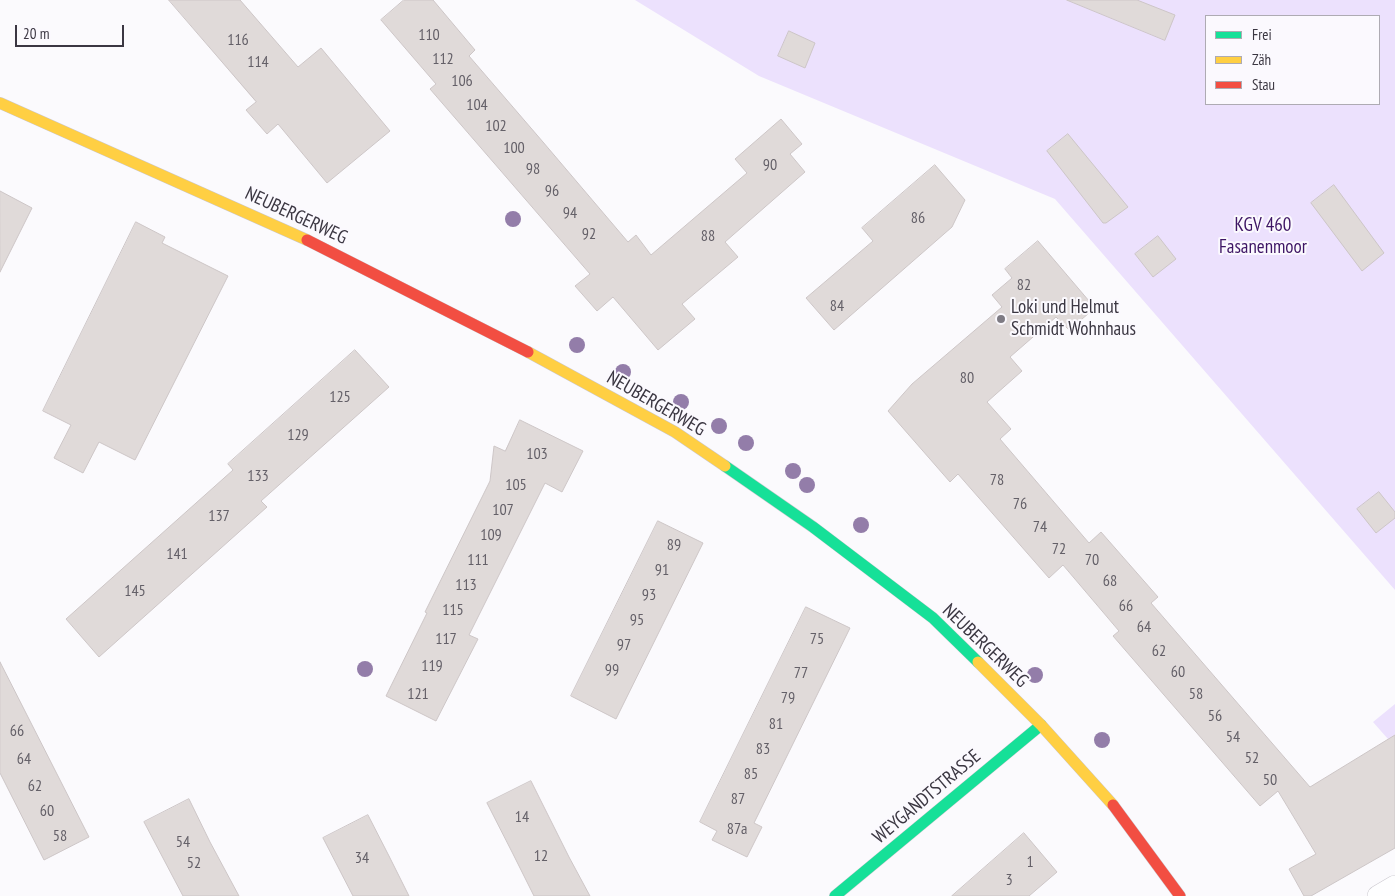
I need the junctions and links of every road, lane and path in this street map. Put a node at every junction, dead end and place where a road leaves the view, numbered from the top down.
1 (0, 103) edge
2 (1041, 724) junction
3 (1395, 886) edge
4 (835, 896) edge
5 (1180, 896) edge
6 (1378, 896) edge

1 - 2 street, NEUBERGERWEG
2 - 4 street, WEYGANDTSTRASSE
2 - 5 street, NEUBERGERWEG
3 - 6 lane

